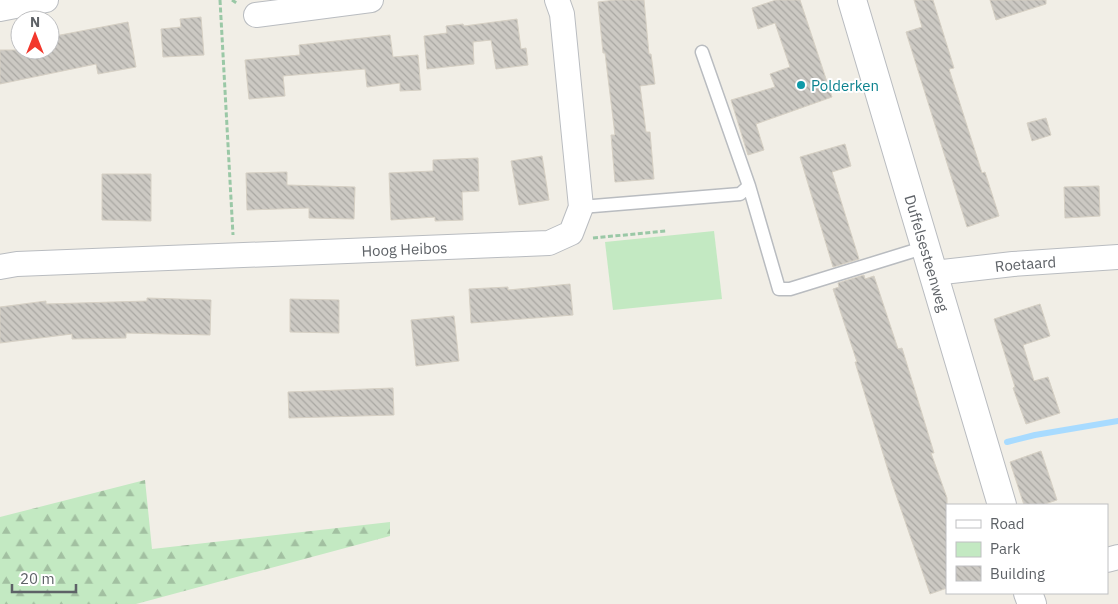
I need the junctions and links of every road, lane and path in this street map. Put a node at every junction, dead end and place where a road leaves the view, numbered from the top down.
1 (46, 0) edge
2 (220, 0) edge
3 (371, 0) edge
4 (557, 0) edge
5 (852, 0) edge
6 (0, 10) edge
7 (256, 15) dead end
8 (702, 52) dead end
9 (749, 186) junction
10 (580, 207) junction
11 (666, 231) dead end
12 (571, 233) junction
13 (926, 247) junction
14 (234, 255) junction
15 (1118, 257) edge
16 (0, 267) edge
17 (934, 273) junction
18 (1002, 504) edge

1 - 6 street
2 - 14 path
3 - 7 street
4 - 10 street
5 - 13 street, Duffelsesteenweg
8 - 9 lane
9 - 10 lane
9 - 13 lane
10 - 12 street
11 - 12 path
12 - 14 street, Hoog Heibos
13 - 17 street, Duffelsesteenweg
14 - 16 street, Hoog Heibos
15 - 17 street, Roetaard
17 - 18 street, Duffelsesteenweg

